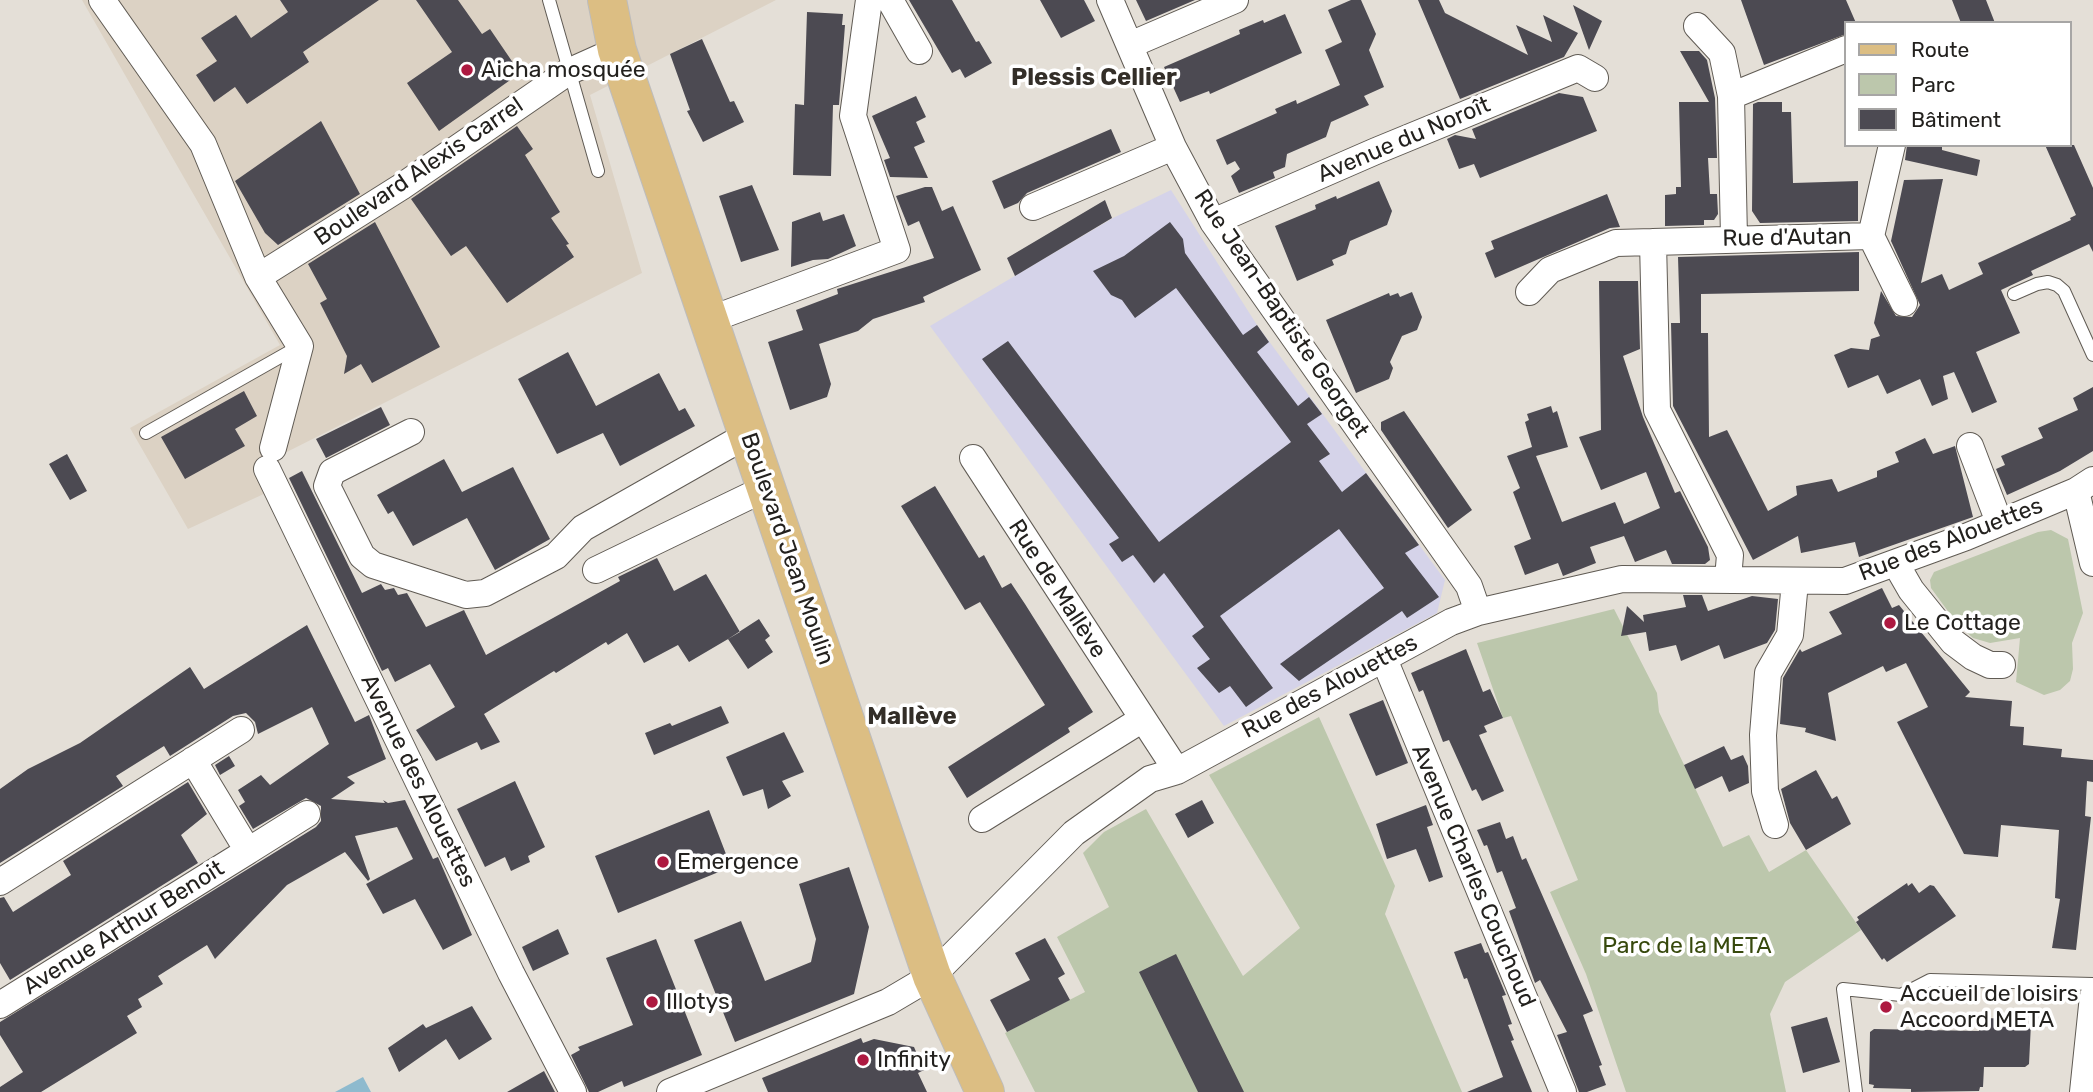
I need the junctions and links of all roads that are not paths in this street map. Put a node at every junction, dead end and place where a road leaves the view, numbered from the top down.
1 (103, 0) edge
2 (549, 0) edge
3 (607, 0) edge
4 (869, 0) edge
5 (890, 0) edge
6 (1110, 0) edge
7 (1235, 0) edge
8 (1697, 26) dead end
9 (1130, 45) junction
10 (618, 50) junction
11 (1844, 50) edge
12 (919, 51) dead end
13 (568, 72) junction
14 (1595, 78) dead end
15 (1731, 96) junction
16 (1173, 146) junction
17 (1892, 147) edge
18 (598, 172) dead end
19 (1032, 207) dead end
20 (1213, 222) junction
21 (1871, 236) junction
22 (1734, 238) junction
23 (1653, 242) junction
24 (258, 277) junction
25 (1529, 292) dead end
26 (2014, 294) dead end
27 (1905, 303) dead end
28 (709, 320) junction
29 (300, 346) junction
30 (2093, 355) edge
31 (411, 432) dead end
32 (146, 433) dead end
33 (747, 435) junction
34 (1970, 446) dead end
35 (973, 458) dead end
36 (2084, 485) edge
37 (766, 488) junction
38 (1998, 522) junction
39 (1896, 564) junction
40 (2093, 564) edge
41 (596, 570) dead end
42 (1728, 579) junction
43 (1795, 582) junction
44 (1478, 612) junction
45 (1384, 659) junction
46 (2002, 666) dead end
47 (1141, 720) junction
48 (241, 730) dead end
49 (193, 760) junction
50 (1177, 771) junction
51 (307, 814) dead end
52 (982, 819) dead end
53 (1774, 825) dead end
54 (248, 851) junction
55 (0, 882) edge
56 (932, 976) junction
57 (2093, 984) edge
58 (2093, 996) edge
59 (0, 1005) edge
60 (573, 1092) edge
61 (670, 1092) edge
62 (985, 1092) edge
63 (1563, 1092) edge
64 (1856, 1092) edge
65 (2083, 1092) edge

1 - 24 street
2 - 13 lane
3 - 10 main road, Boulevard Jean Moulin
4 - 28 street
5 - 12 street
6 - 9 street, Rue Jean-Baptiste Georget
7 - 9 street
8 - 15 street
9 - 16 street, Rue Jean-Baptiste Georget
10 - 13 street, Boulevard Alexis Carrel
10 - 28 main road, Boulevard Jean Moulin
11 - 15 street
13 - 18 lane
13 - 24 street, Boulevard Alexis Carrel
14 - 20 street, Avenue du Noroît
15 - 22 street
16 - 19 street
16 - 20 street, Rue Jean-Baptiste Georget
17 - 21 street, Rue d'Autan
20 - 44 street, Rue Jean-Baptiste Georget
21 - 22 street, Rue d'Autan
21 - 27 street
22 - 23 street, Rue d'Autan
23 - 25 street, Rue d'Autan
23 - 42 street
24 - 29 street
26 - 30 lane
28 - 33 main road, Boulevard Jean Moulin
29 - 32 lane
29 - 60 street, Avenue des Alouettes
31 - 33 street
33 - 37 main road, Boulevard Jean Moulin
34 - 38 street
35 - 47 street, Rue de Mallève
36 - 38 street, Rue des Alouettes
36 - 40 street
37 - 41 street
37 - 56 main road, Boulevard Jean Moulin
38 - 39 street, Rue des Alouettes
39 - 43 street, Rue des Alouettes
39 - 46 street
42 - 43 street, Rue des Alouettes
42 - 44 street, Rue des Alouettes
43 - 53 street
44 - 45 street, Rue des Alouettes
45 - 50 street, Rue des Alouettes
45 - 63 street, Avenue Charles Couchoud
47 - 50 street, Rue de Mallève
47 - 52 street
48 - 49 street
49 - 54 street, Avenue Arthur Benoit
49 - 55 street
50 - 56 street, Rue des Alouettes
51 - 54 street, Avenue Arthur Benoit
54 - 59 street, Avenue Arthur Benoit
56 - 61 street, Rue des Alouettes
56 - 62 main road, Boulevard Jean Moulin
57 - 64 lane
58 - 65 street

